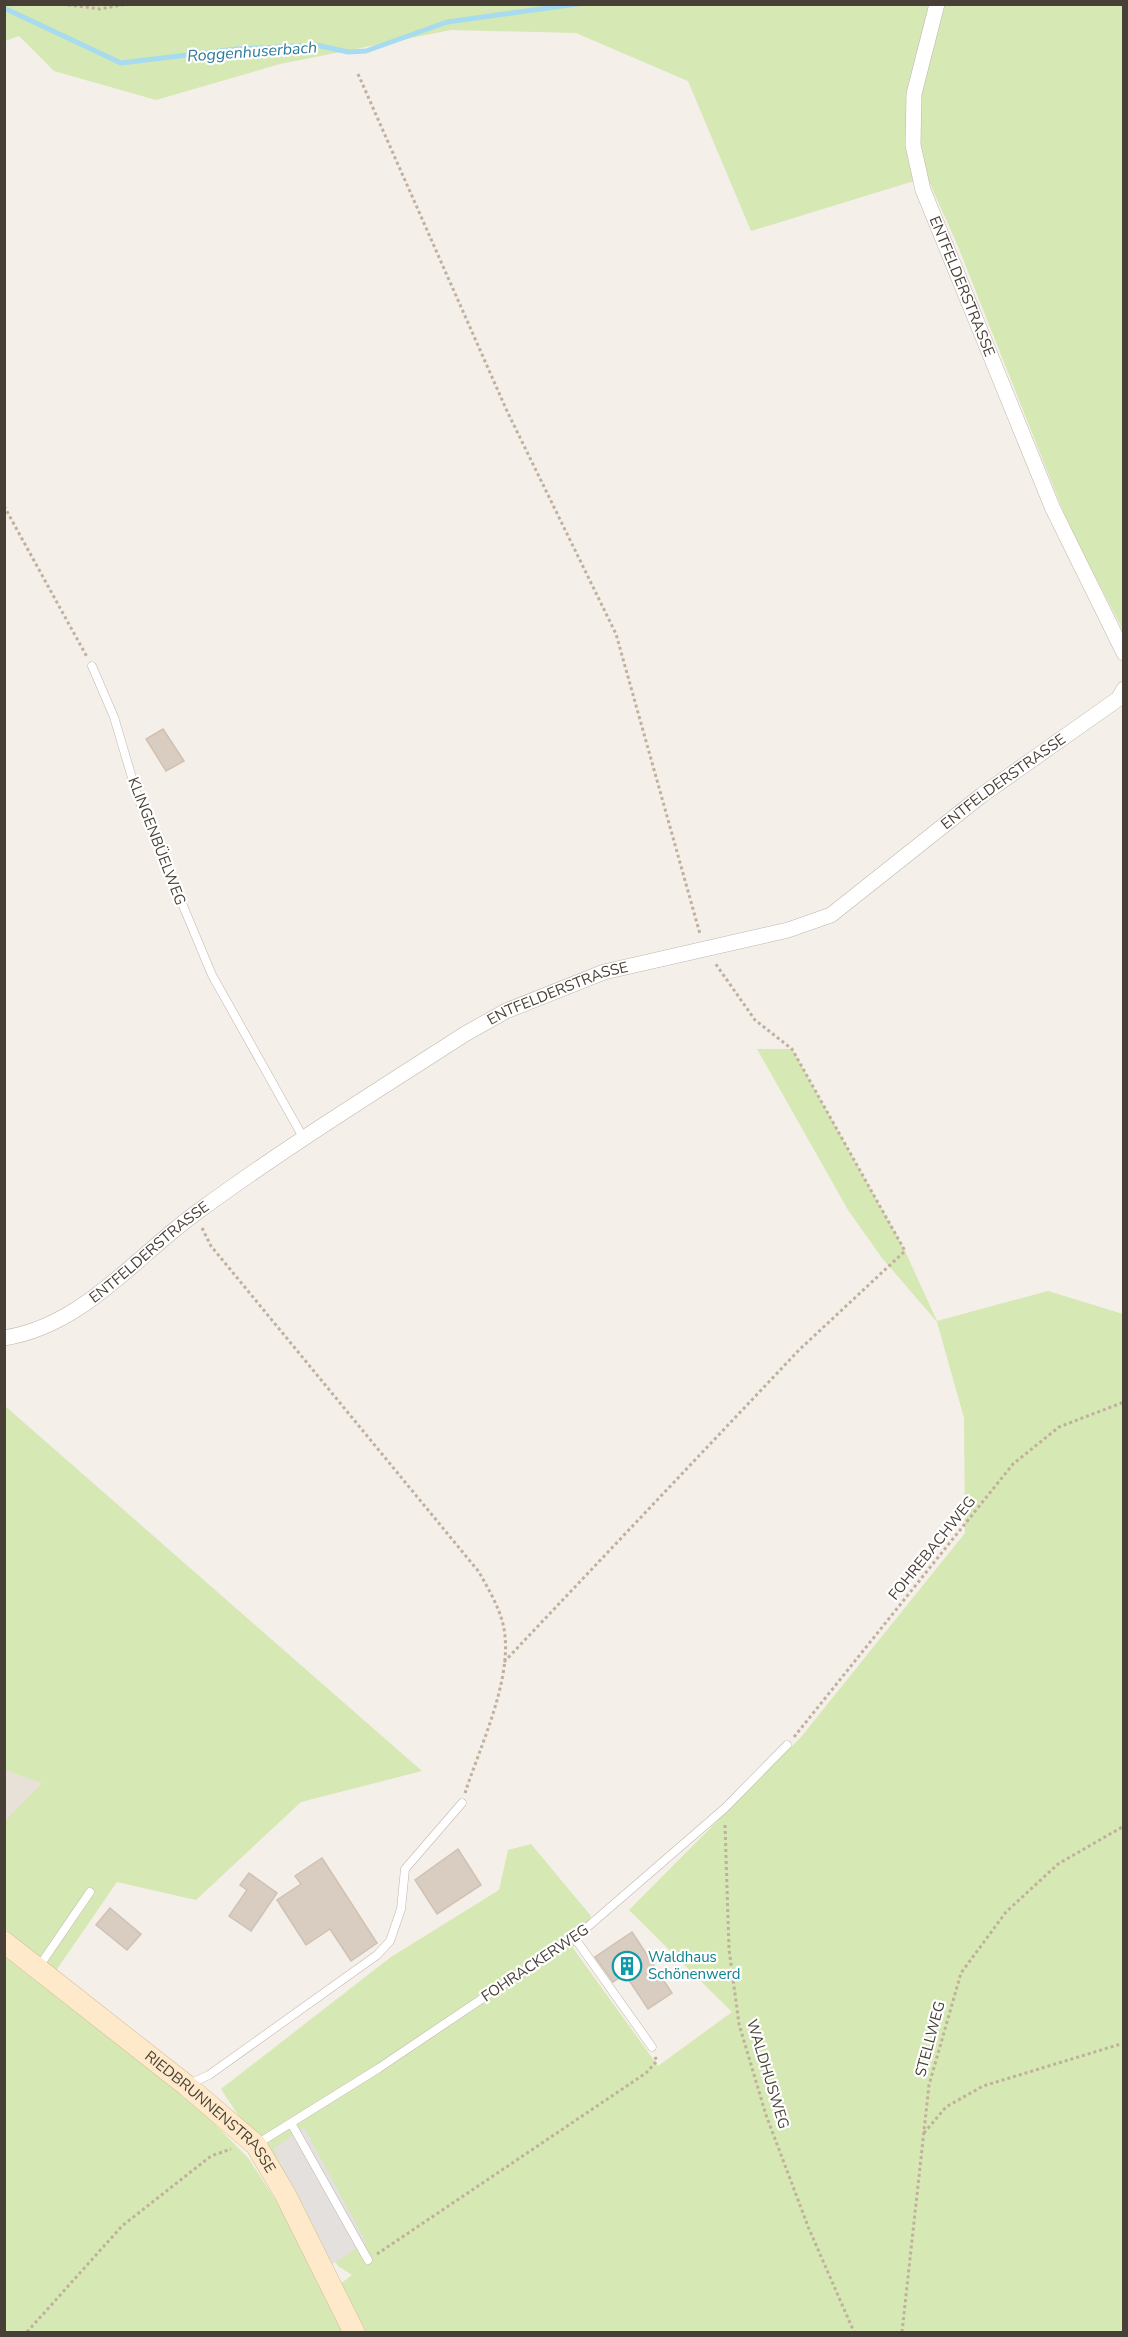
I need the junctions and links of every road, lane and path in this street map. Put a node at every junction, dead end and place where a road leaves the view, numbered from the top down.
1 (62, 4) edge
2 (127, 4) edge
3 (937, 4) edge
4 (358, 74) dead end
5 (4, 506) edge
6 (1124, 653) edge
7 (92, 666) joint
8 (1124, 689) edge
9 (704, 948) junction
10 (728, 980) dead end
11 (304, 1139) junction
12 (211, 1246) dead end
13 (4, 1338) edge
14 (1124, 1402) edge
15 (504, 1662) junction
16 (787, 1745) joint
17 (462, 1803) joint
18 (725, 1808) junction
19 (1124, 1826) edge
20 (90, 1892) dead end
21 (574, 1937) junction
22 (4, 1942) edge
23 (37, 1970) junction
24 (1124, 2043) edge
25 (652, 2047) joint
26 (186, 2085) junction
27 (291, 2123) junction
28 (923, 2134) junction
29 (254, 2143) junction
30 (368, 2260) joint
31 (27, 2332) edge
32 (354, 2332) edge
33 (854, 2332) edge
34 (902, 2332) edge

1 - 2 path
3 - 6 street, ENTFELDERSTRASSE
4 - 9 path
5 - 7 path
7 - 11 lane, KLINGENBÜELWEG
8 - 9 street, ENTFELDERSTRASSE
9 - 11 street, ENTFELDERSTRASSE
10 - 15 path
11 - 13 street, ENTFELDERSTRASSE
12 - 15 path
14 - 16 path, FOHREBACHWEG
15 - 17 path
16 - 18 lane, FOHRACKERWEG
17 - 26 lane
18 - 21 lane, FOHRACKERWEG
18 - 33 path, WALDHUSWEG
19 - 28 path, STELLWEG
20 - 23 lane
21 - 25 lane
21 - 27 lane, FOHRACKERWEG
22 - 23 street, RIEDBRUNNENSTRASSE
23 - 26 street, RIEDBRUNNENSTRASSE
24 - 28 path
25 - 30 path
26 - 29 street, RIEDBRUNNENSTRASSE
27 - 29 lane, FOHRACKERWEG
27 - 30 lane
28 - 34 path, STELLWEG
29 - 31 path
29 - 32 street, RIEDBRUNNENSTRASSE

